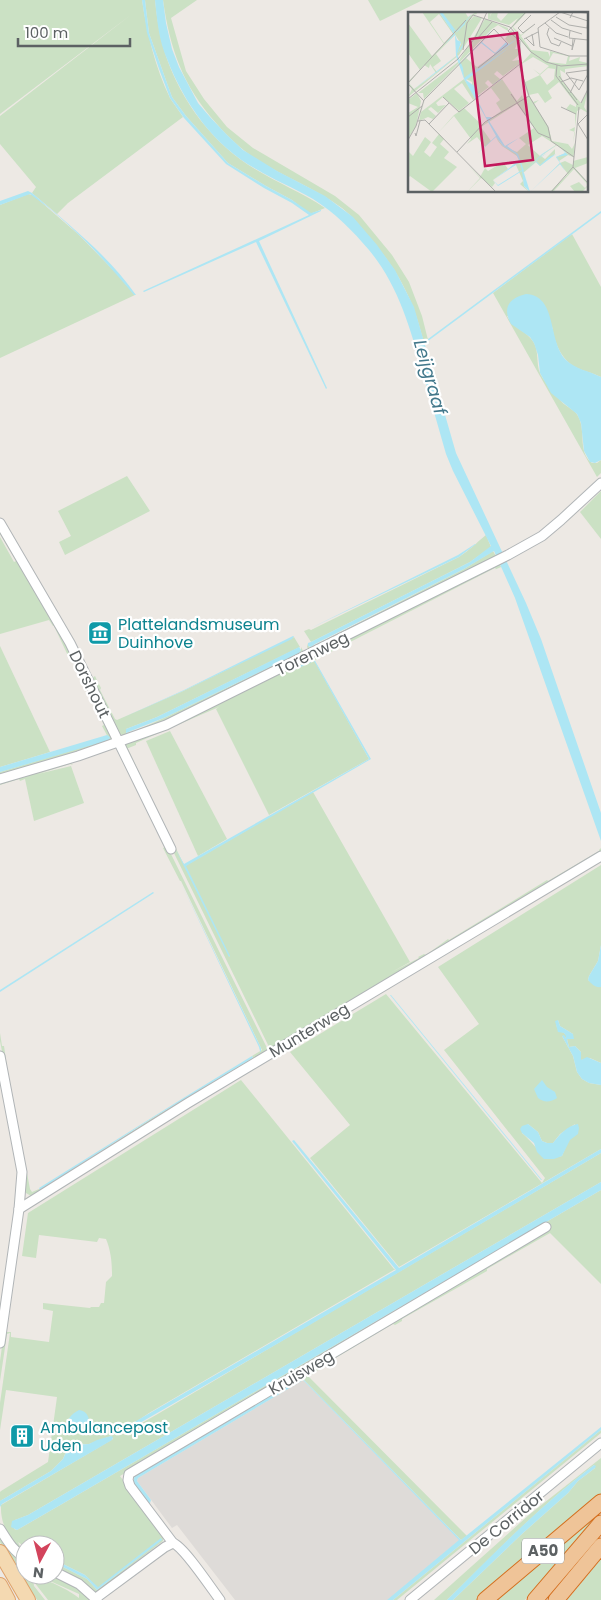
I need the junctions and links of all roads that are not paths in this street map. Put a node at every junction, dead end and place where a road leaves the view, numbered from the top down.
1 (601, 483) edge
2 (0, 524) edge
3 (119, 743) junction
4 (0, 779) edge
5 (171, 850) dead end
6 (601, 856) edge
7 (0, 1056) edge
8 (19, 1209) junction
9 (546, 1227) dead end
10 (0, 1343) edge
11 (601, 1443) edge
12 (601, 1502) edge
13 (601, 1523) edge
14 (0, 1529) edge
15 (173, 1543) junction
16 (601, 1546) edge
17 (15, 1550) edge
18 (0, 1552) edge
19 (65, 1577) edge
20 (0, 1585) edge
21 (96, 1599) edge
22 (8, 1600) edge
23 (28, 1600) edge
24 (220, 1600) edge
25 (410, 1600) edge
26 (485, 1600) edge
27 (535, 1600) edge
28 (556, 1600) edge

1 - 3 street, Torenweg
2 - 3 street, Dorshout
3 - 4 street, Torenweg
3 - 5 street, Dorshout
6 - 8 street, Munterweg
7 - 8 street
8 - 10 street
9 - 15 street, Kruisweg
11 - 25 street, De Corridor
12 - 26 highway, A50
13 - 27 highway, A50
14 - 17 street
15 - 21 street
15 - 24 street, Kruisweg
16 - 28 highway, A50
18 - 23 main road
19 - 21 street
20 - 22 main road

